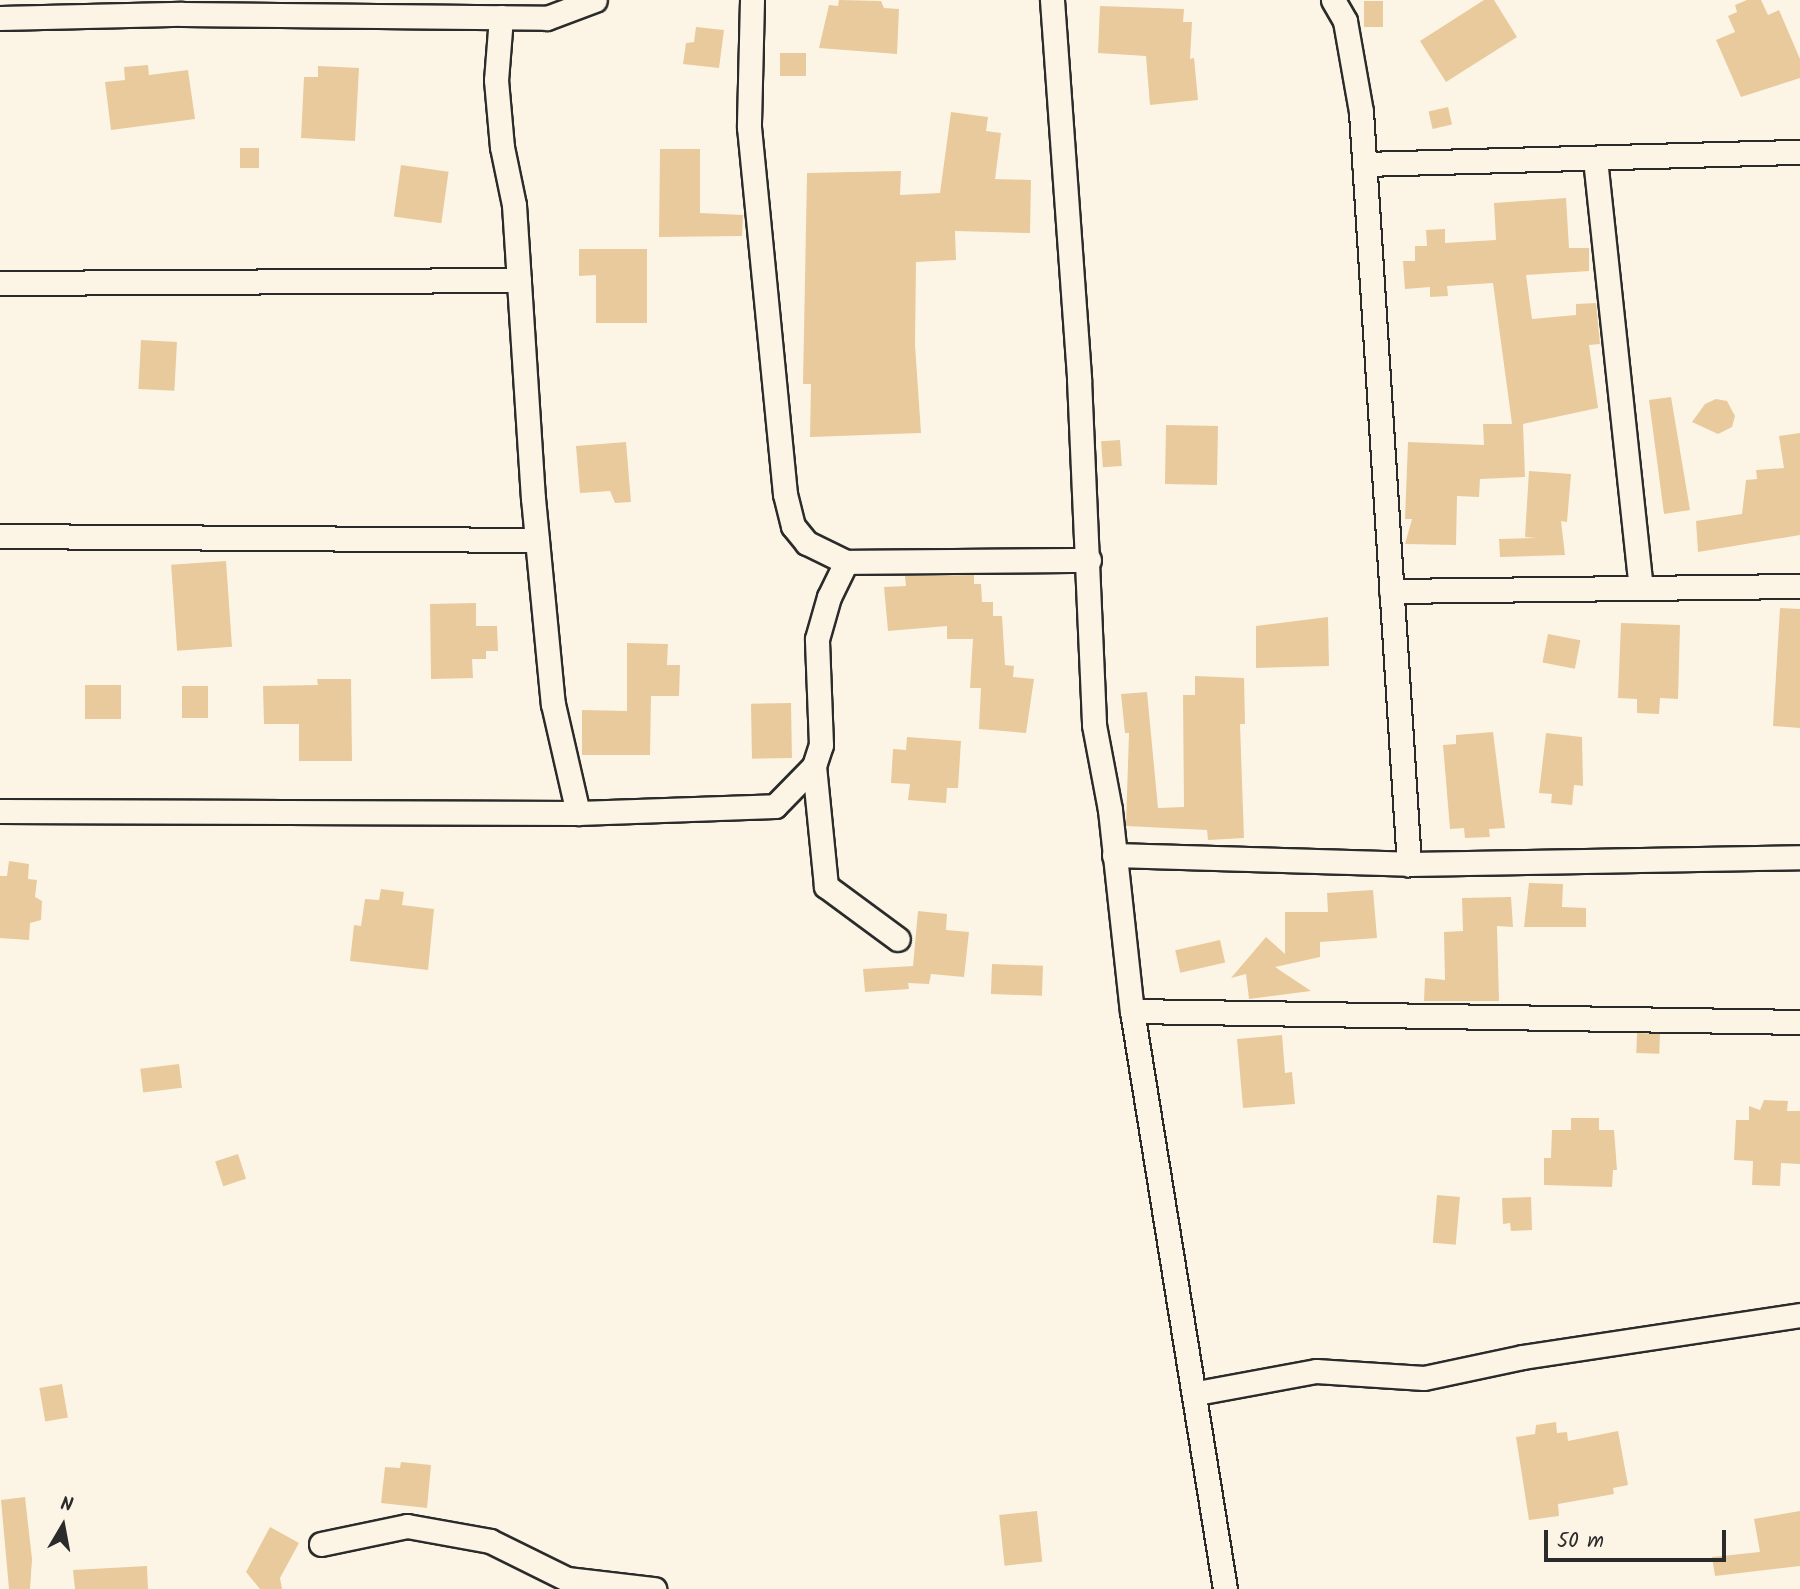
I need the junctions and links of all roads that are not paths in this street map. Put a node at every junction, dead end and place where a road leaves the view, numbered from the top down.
1 (595, 0) edge
2 (752, 0) edge
3 (1052, 0) edge
4 (1333, 0) edge
5 (501, 17) junction
6 (0, 18) edge
7 (1800, 152) edge
8 (1595, 159) junction
9 (1364, 164) junction
10 (519, 280) junction
11 (0, 283) edge
12 (0, 536) edge
13 (537, 540) junction
14 (1089, 560) junction
15 (846, 562) junction
16 (1800, 586) edge
17 (1641, 588) junction
18 (1391, 591) junction
19 (814, 766) junction
20 (0, 811) edge
21 (578, 813) junction
22 (1114, 855) junction
23 (1800, 857) edge
24 (1409, 864) junction
25 (898, 939) dead end
26 (1132, 1011) junction
27 (1800, 1022) edge
28 (1800, 1315) edge
29 (1197, 1394) junction
30 (321, 1544) dead end
31 (654, 1589) edge
32 (1225, 1589) edge

1 - 5 street
2 - 15 street
3 - 14 street
4 - 9 street
5 - 6 street
5 - 10 street
7 - 8 street
8 - 9 street
8 - 17 street
9 - 18 street
10 - 11 street
10 - 13 street
12 - 13 street
13 - 21 street
14 - 15 street
14 - 22 street
15 - 19 street
16 - 17 street
17 - 18 street
18 - 24 street
19 - 21 street
19 - 25 street
20 - 21 street
22 - 24 street
22 - 26 street
23 - 24 street
26 - 27 street
26 - 29 street
28 - 29 street
29 - 32 street
30 - 31 street

